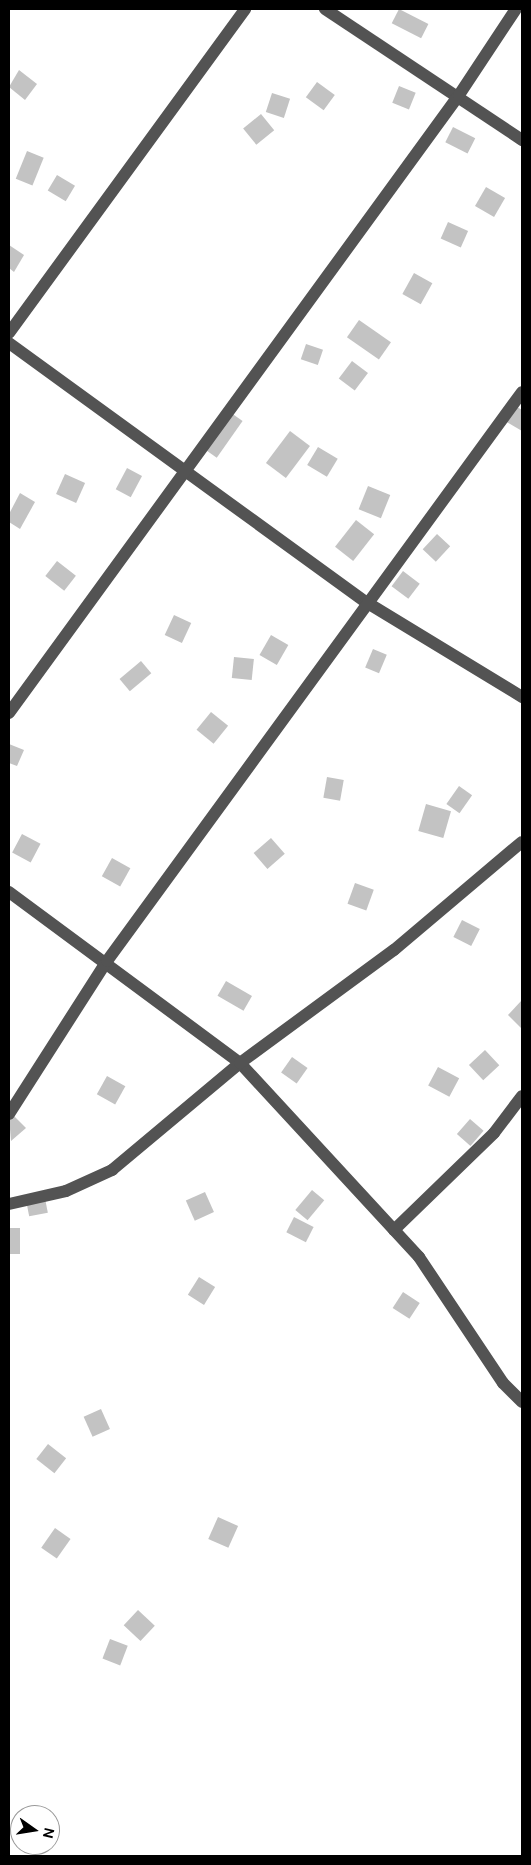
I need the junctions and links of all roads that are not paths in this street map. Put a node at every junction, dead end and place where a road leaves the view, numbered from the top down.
1 (245, 9) edge
2 (325, 9) edge
3 (516, 9) edge
4 (459, 94) junction
5 (522, 140) edge
6 (9, 333) edge
7 (9, 342) edge
8 (522, 392) edge
9 (185, 466) junction
10 (366, 602) junction
11 (522, 697) edge
12 (9, 713) edge
13 (522, 842) edge
14 (9, 892) edge
15 (107, 961) junction
16 (240, 1063) junction
17 (522, 1096) edge
18 (9, 1114) edge
19 (9, 1204) edge
20 (394, 1230) junction
21 (522, 1402) edge

1 - 6 street
2 - 4 street
3 - 4 street
4 - 5 street
4 - 9 street
7 - 9 street
8 - 10 street
9 - 10 street
9 - 12 street
10 - 11 street
10 - 15 street
13 - 16 street
14 - 15 street
15 - 16 street
15 - 18 street
16 - 19 street
16 - 20 street
17 - 20 street
20 - 21 street

